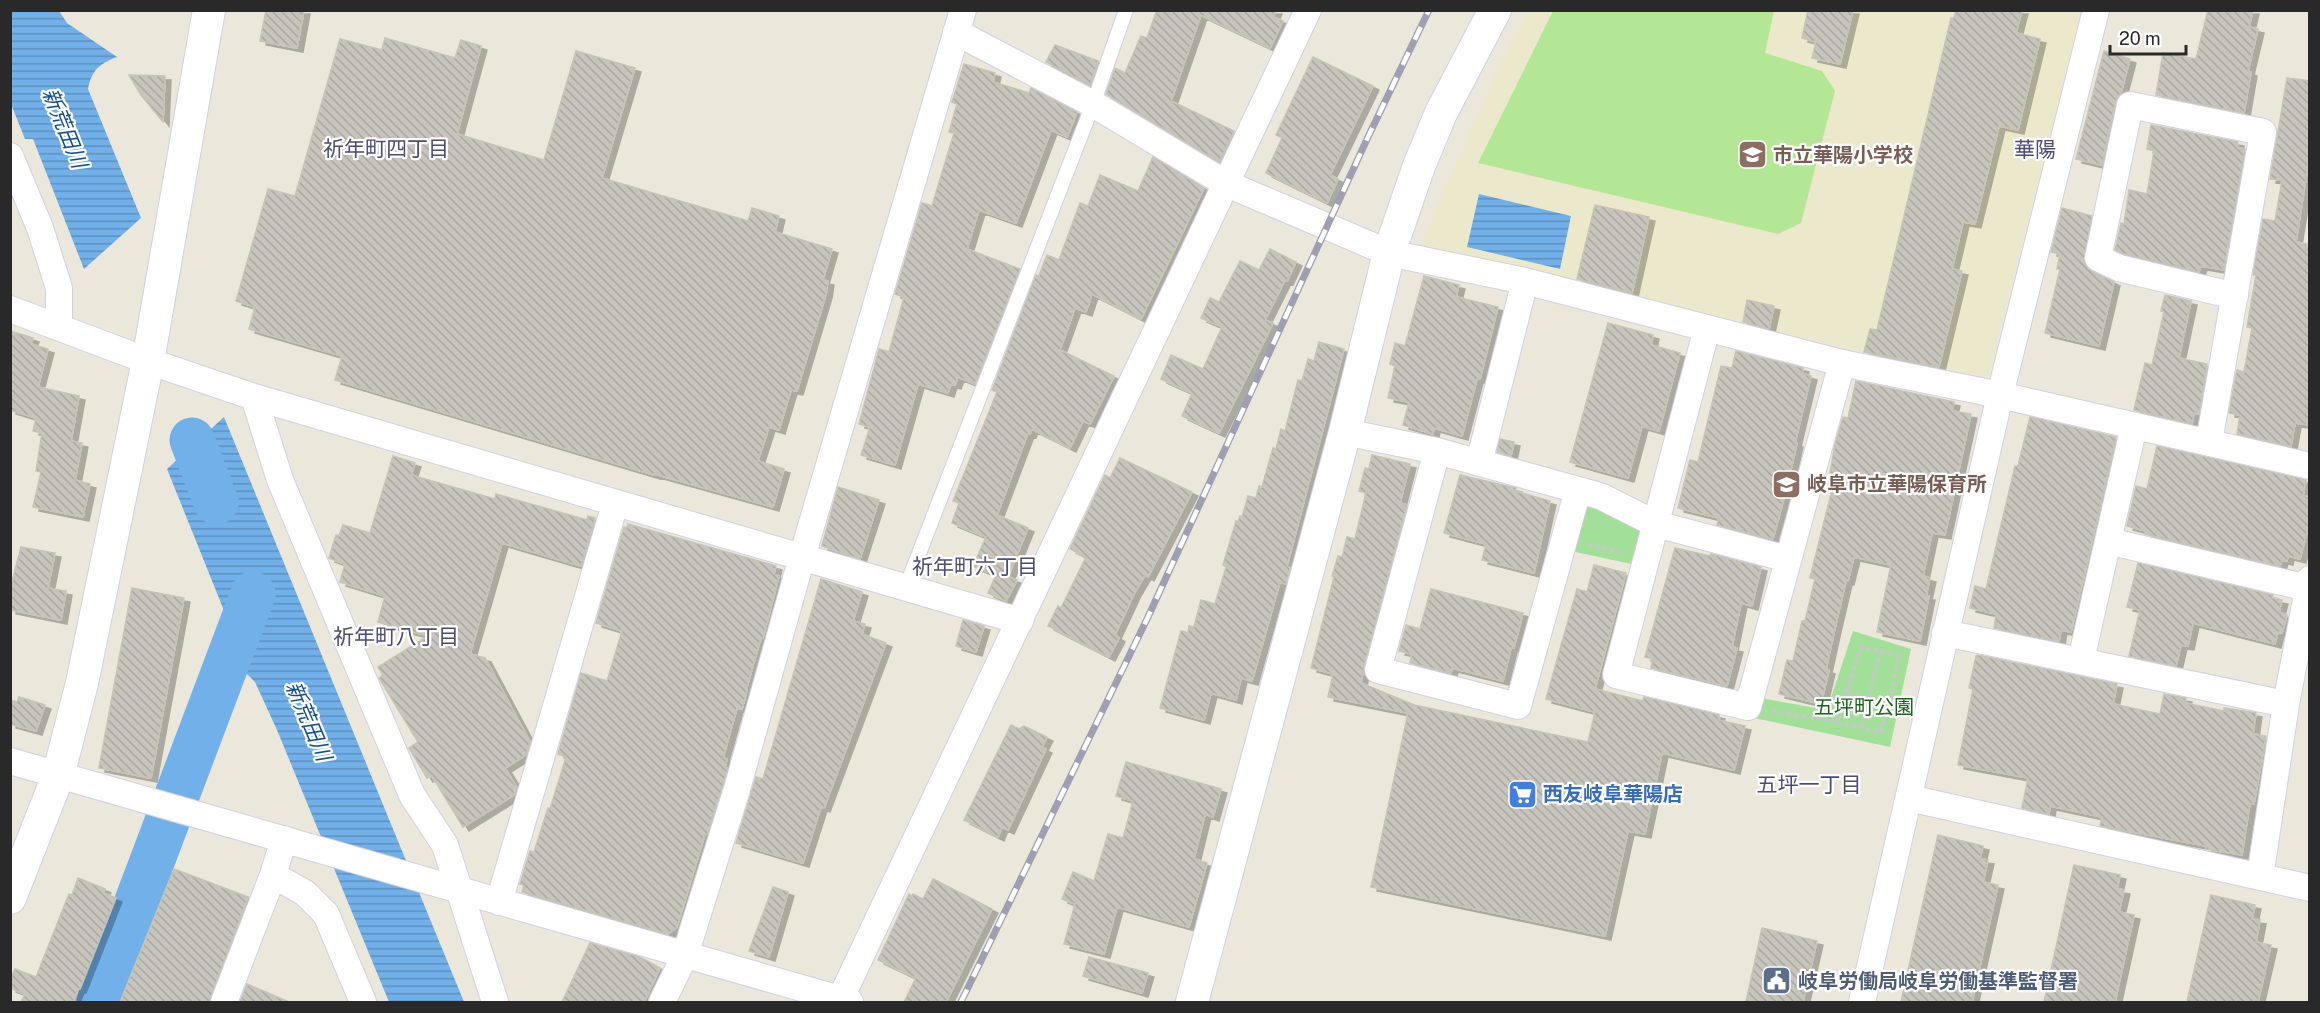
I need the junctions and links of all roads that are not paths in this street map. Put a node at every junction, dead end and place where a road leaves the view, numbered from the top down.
1 (209, 10) edge
2 (1126, 10) edge
3 (1308, 10) edge
4 (1495, 10) edge
5 (2096, 10) edge
6 (959, 21) edge
7 (1093, 104) junction
8 (10, 156) edge
9 (1225, 183) junction
10 (1389, 253) junction
11 (1525, 281) junction
12 (2235, 296) junction
13 (10, 309) edge
14 (59, 327) junction
15 (1707, 328) junction
16 (148, 361) junction
17 (1842, 363) junction
18 (2000, 395) junction
19 (254, 397) junction
20 (2134, 426) junction
21 (1345, 432) junction
22 (2209, 442) junction
23 (1437, 451) junction
24 (1479, 463) junction
25 (2310, 466) edge
26 (1578, 490) junction
27 (615, 504) junction
28 (1656, 525) junction
29 (2108, 541) junction
30 (802, 557) junction
31 (1788, 559) junction
32 (2309, 583) edge
33 (906, 587) junction
34 (1020, 621) junction
35 (1945, 633) junction
36 (2081, 660) junction
37 (2286, 704) junction
38 (10, 761) edge
39 (58, 776) junction
40 (1909, 798) junction
41 (287, 840) junction
42 (273, 875) junction
43 (2260, 877) junction
44 (2310, 888) edge
45 (460, 891) junction
46 (10, 898) edge
47 (499, 902) junction
48 (685, 955) junction
49 (224, 1002) edge
50 (363, 1002) edge
51 (495, 1002) edge
52 (662, 1002) edge
53 (843, 1002) edge
54 (1192, 1002) edge
55 (1862, 1002) edge

1 - 16 street
2 - 7 lane
3 - 9 street
4 - 10 street
5 - 18 street
6 - 7 street
6 - 30 street
7 - 9 street
7 - 33 lane
8 - 14 street
9 - 10 street
9 - 34 street
10 - 11 street
10 - 21 street
11 - 15 street
11 - 24 street
12 - 12 street
12 - 22 street
13 - 14 street
14 - 16 street
15 - 17 street
15 - 28 street
16 - 19 street
16 - 39 street
17 - 18 street
17 - 31 street
18 - 20 street
18 - 35 street
19 - 27 street
19 - 45 street
20 - 22 street
20 - 29 street
21 - 23 street
21 - 54 street
22 - 25 street
23 - 24 street
23 - 26 street
24 - 26 street
26 - 28 street
27 - 30 street
27 - 47 street
28 - 31 street
28 - 31 street
29 - 32 street
29 - 36 street
30 - 33 street
30 - 48 street
32 - 37 street
33 - 34 street
34 - 53 street
35 - 36 street
35 - 40 street
36 - 37 street
37 - 43 street
38 - 39 street
39 - 41 street
39 - 46 street
40 - 43 street
40 - 55 street
41 - 42 street
41 - 45 street
42 - 49 street
42 - 50 street
43 - 44 street
45 - 47 street
45 - 51 street
47 - 48 street
48 - 52 street
48 - 53 street

